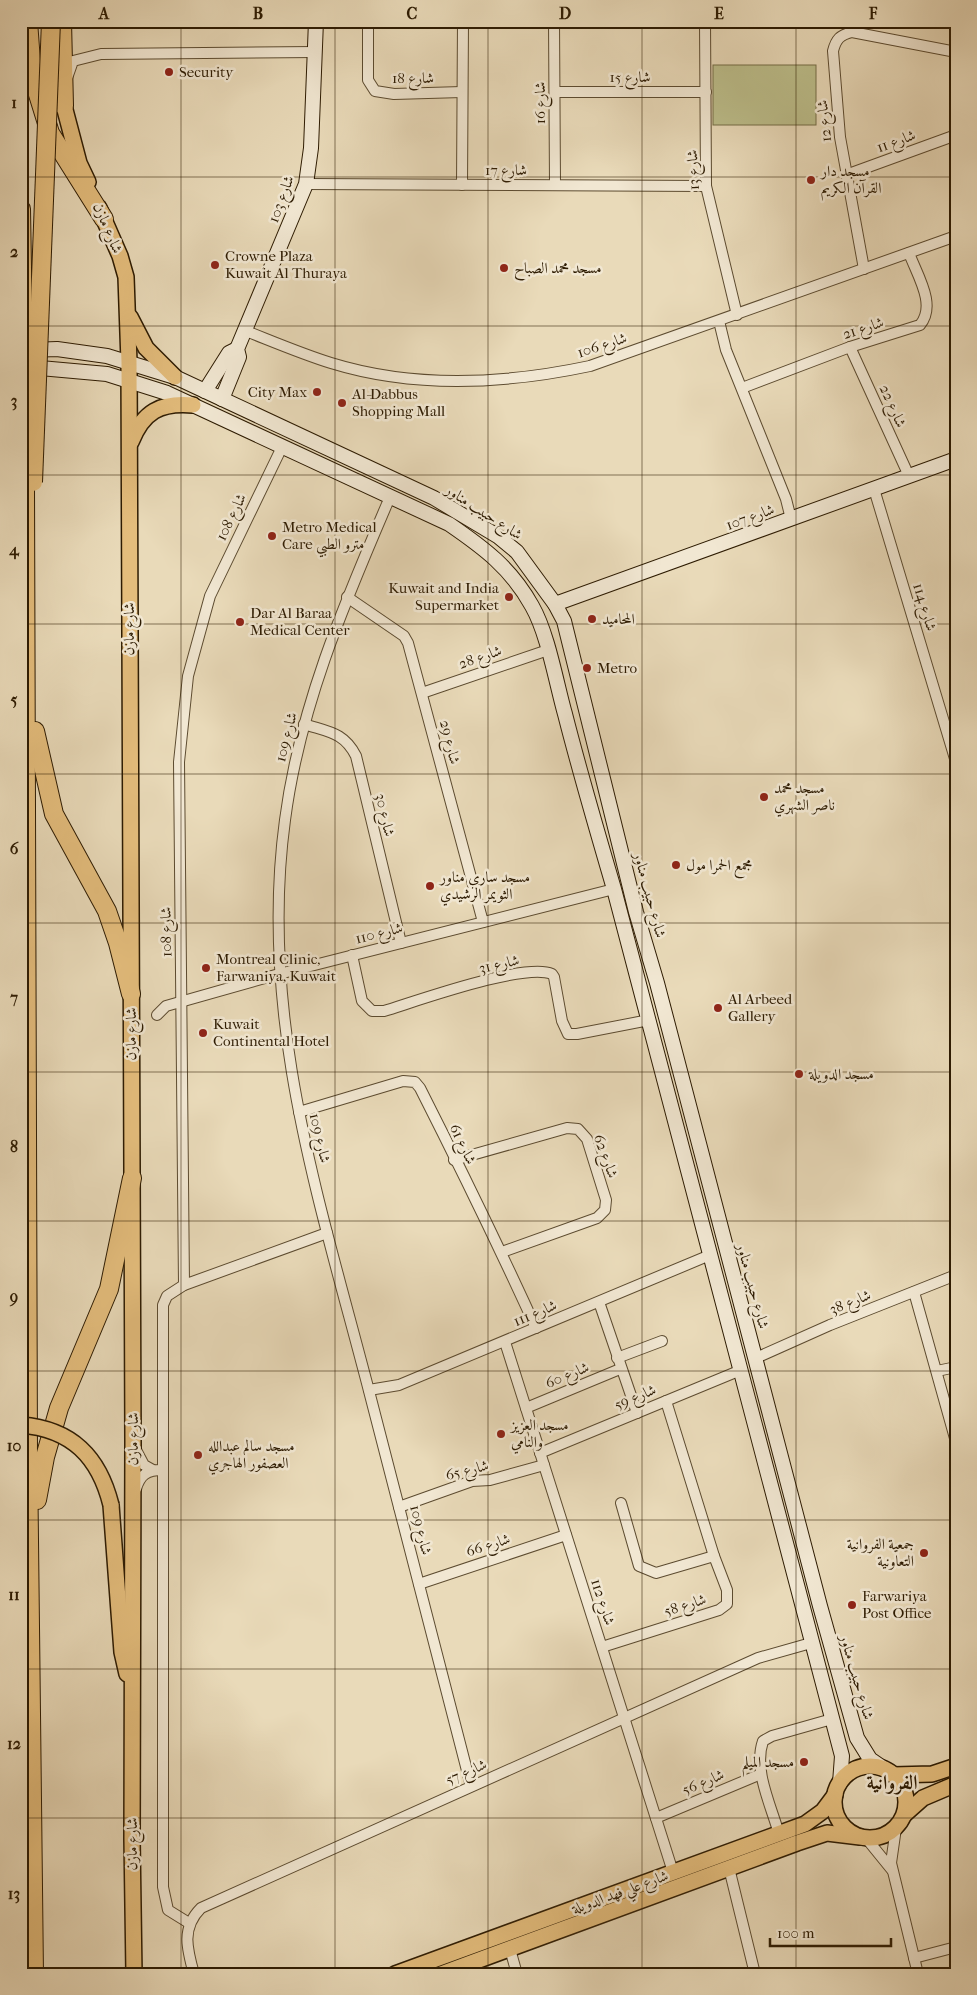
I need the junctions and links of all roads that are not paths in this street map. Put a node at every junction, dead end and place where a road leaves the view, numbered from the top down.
1 (28, 21) edge
2 (51, 21) edge
3 (62, 21) edge
4 (316, 21) edge
5 (368, 21) edge
6 (462, 21) edge
7 (554, 21) edge
8 (705, 21) edge
9 (316, 52) junction
10 (956, 52) edge
11 (462, 92) junction
12 (555, 92) junction
13 (706, 92) junction
14 (64, 106) junction
15 (956, 134) edge
16 (846, 175) junction
17 (306, 184) junction
18 (462, 185) junction
19 (555, 185) junction
20 (706, 186) junction
21 (21, 209) edge
22 (104, 219) junction
23 (956, 236) edge
24 (909, 253) junction
25 (864, 269) junction
26 (127, 312) junction
27 (737, 314) junction
28 (719, 321) junction
29 (246, 331) junction
30 (850, 348) junction
31 (237, 349) junction
32 (21, 350) edge
33 (129, 362) junction
34 (21, 366) edge
35 (175, 377) junction
36 (129, 380) junction
37 (742, 388) junction
38 (205, 391) junction
39 (222, 399) junction
40 (193, 405) junction
41 (282, 447) junction
42 (334, 453) junction
43 (130, 459) junction
44 (956, 459) edge
45 (353, 461) junction
46 (328, 468) junction
47 (345, 476) junction
48 (909, 476) junction
49 (29, 484) junction
50 (874, 489) junction
51 (390, 496) junction
52 (791, 519) junction
53 (347, 597) junction
54 (555, 604) junction
55 (548, 650) junction
56 (26, 679) junction
57 (579, 684) junction
58 (558, 691) junction
59 (422, 693) junction
60 (585, 708) junction
61 (565, 715) junction
62 (304, 724) junction
63 (956, 762) edge
64 (614, 889) junction
65 (483, 922) junction
66 (642, 931) junction
67 (625, 933) junction
68 (401, 943) junction
69 (352, 955) junction
70 (279, 974) junction
71 (131, 994) junction
72 (182, 1002) junction
73 (157, 1015) dead end
74 (650, 1020) junction
75 (299, 1112) junction
76 (697, 1134) junction
77 (682, 1144) junction
78 (454, 1160) junction
79 (132, 1178) junction
80 (326, 1233) junction
81 (502, 1252) junction
82 (710, 1255) junction
83 (956, 1274) edge
84 (184, 1285) junction
85 (914, 1292) junction
86 (599, 1302) junction
87 (536, 1328) junction
88 (662, 1341) dead end
89 (505, 1342) junction
90 (617, 1358) junction
91 (756, 1358) junction
92 (956, 1366) edge
93 (620, 1369) junction
94 (741, 1370) junction
95 (937, 1371) junction
96 (369, 1390) junction
97 (666, 1401) junction
98 (526, 1408) junction
99 (636, 1413) junction
100 (21, 1425) edge
101 (133, 1442) junction
102 (956, 1442) edge
103 (540, 1453) junction
104 (782, 1458) junction
105 (764, 1460) junction
106 (544, 1465) junction
107 (157, 1470) junction
108 (133, 1498) junction
109 (621, 1503) dead end
110 (399, 1507) junction
111 (566, 1535) junction
112 (29, 1540) junction
113 (714, 1556) junction
114 (419, 1584) junction
115 (811, 1643) junction
116 (602, 1647) junction
117 (133, 1697) junction
118 (848, 1702) junction
119 (831, 1714) junction
120 (624, 1717) junction
121 (956, 1766) edge
122 (890, 1772) junction
123 (761, 1774) junction
124 (956, 1784) edge
125 (471, 1786) junction
126 (838, 1789) junction
127 (905, 1814) junction
128 (656, 1818) junction
129 (896, 1828) junction
130 (788, 1835) junction
131 (863, 1837) junction
132 (132, 1839) junction
133 (729, 1868) junction
134 (893, 1871) junction
135 (673, 1872) junction
136 (189, 1923) junction
137 (956, 1947) edge
138 (510, 1949) junction
139 (914, 1958) junction
140 (424, 1969) edge
141 (402, 1973) edge
142 (34, 1974) edge
143 (124, 1974) edge
144 (134, 1974) edge
145 (194, 1974) edge
146 (441, 1974) edge
147 (518, 1974) edge
148 (755, 1974) edge
149 (918, 1974) edge

1 - 22 highway
2 - 49 highway, bridge
3 - 14 highway
4 - 9 street, شارع 103
5 - 11 street, شارع 18
6 - 11 street
7 - 12 street, شارع 16
8 - 13 street, شارع 13
9 - 14 street
9 - 17 street, شارع 103
10 - 16 street, شارع 12
11 - 18 street
12 - 13 street, شارع 15
12 - 19 street, شارع 16
13 - 20 street, شارع 13
14 - 22 main road, شارع مازن
15 - 16 street, شارع 11
16 - 25 street, شارع 12
17 - 18 street, شارع 17
17 - 29 street, شارع 103
18 - 19 street, شارع 17
19 - 20 street, شارع 17
20 - 27 street, شارع 13
21 - 49 highway, bridge
22 - 26 main road, شارع مازن
23 - 24 street, شارع 106
24 - 25 street, شارع 106
24 - 30 street, شارع 21
25 - 27 street, شارع 106
26 - 33 main road, شارع مازن
26 - 35 main road
27 - 28 street, شارع 106
28 - 29 street, شارع 106
28 - 37 street
29 - 31 street, شارع 103
30 - 37 street, شارع 21
30 - 48 street, شارع 22
31 - 38 street, شارع 103
31 - 39 street, شارع 103
32 - 33 street, شارع حبيب مناور
33 - 35 street, شارع حبيب مناور
33 - 36 main road, شارع مازن
34 - 36 street, شارع حبيب مناور
35 - 38 street, شارع حبيب مناور
36 - 40 street, شارع حبيب مناور
36 - 43 main road, شارع مازن
37 - 52 street
38 - 39 street, شارع حبيب مناور
39 - 42 street, شارع حبيب مناور
40 - 41 street, شارع حبيب مناور
40 - 43 main road
41 - 46 street, شارع حبيب مناور
41 - 72 street, شارع 108
42 - 45 street, شارع حبيب مناور
42 - 46 street
43 - 71 main road, شارع مازن
44 - 48 street, شارع 107
45 - 47 street
45 - 54 street, شارع حبيب مناور
46 - 47 street, شارع حبيب مناور
47 - 51 street, شارع حبيب مناور
48 - 50 street, شارع 107
49 - 56 highway
50 - 52 street, شارع 107
50 - 63 street, شارع 114
51 - 53 street, شارع 109
51 - 55 street, شارع حبيب مناور
52 - 54 street, شارع 107
53 - 59 street, شارع 29
53 - 62 street, شارع 109
54 - 57 street, شارع حبيب مناور
55 - 58 street, شارع حبيب مناور
55 - 59 street, شارع 28
56 - 71 highway
56 - 112 highway
57 - 58 street
57 - 60 street, شارع حبيب مناور
58 - 61 street, شارع حبيب مناور
59 - 65 street, شارع 29
60 - 61 street
60 - 66 street, شارع حبيب مناور
61 - 64 street, شارع حبيب مناور
62 - 68 street, شارع 30
62 - 70 street, شارع 109
64 - 65 street, شارع 110
64 - 67 street, شارع حبيب مناور
65 - 68 street, شارع 110
66 - 67 street
66 - 76 street, شارع حبيب مناور
67 - 74 street, شارع حبيب مناور
68 - 69 street, شارع 110
69 - 70 street, شارع 110
69 - 74 street, شارع 31
70 - 72 street, شارع 110
70 - 75 street, شارع 109
71 - 79 main road, شارع مازن
72 - 73 street, شارع 110
72 - 84 street, شارع 108
74 - 77 street, شارع حبيب مناور
75 - 78 street, شارع 61
75 - 80 street, شارع 109
76 - 77 street
76 - 91 street, شارع حبيب مناور
77 - 82 street, شارع حبيب مناور
78 - 81 street, شارع 61
78 - 81 street, شارع 62
79 - 101 main road, شارع مازن
79 - 112 highway
80 - 84 street
80 - 96 street, شارع 109
81 - 87 street, شارع 61
82 - 86 street, شارع 111
82 - 94 street, شارع حبيب مناور
83 - 85 street, شارع 38
84 - 107 street
85 - 91 street, شارع 38
85 - 95 street
86 - 87 street, شارع 111
86 - 90 street
87 - 89 street, شارع 111
88 - 90 street
89 - 96 street, شارع 111
89 - 98 street, شارع 112
90 - 93 street
91 - 104 street, شارع حبيب مناور
92 - 95 street
93 - 98 street, شارع 60
93 - 99 street
94 - 97 street, شارع 59
94 - 105 street, شارع حبيب مناور
95 - 102 street
96 - 110 street, شارع 109
97 - 99 street, شارع 59
97 - 113 street, شارع 58
98 - 103 street, شارع 112
99 - 103 street, شارع 59
100 - 117 main road, bridge
101 - 107 street
101 - 108 main road, شارع مازن
103 - 106 street, شارع 112
104 - 105 street
104 - 118 street, شارع حبيب مناور
105 - 115 street, شارع حبيب مناور
106 - 110 street, شارع 65
106 - 111 street, شارع 112
107 - 108 street
107 - 136 street
108 - 117 main road, شارع مازن
109 - 113 street
110 - 114 street, شارع 109
111 - 114 street, شارع 66
111 - 116 street, شارع 112
112 - 142 highway
113 - 116 street, شارع 58
114 - 125 street, شارع 109
115 - 119 street, شارع حبيب مناور
115 - 120 street, شارع 57
116 - 120 street, شارع 112
117 - 132 main road, شارع مازن
118 - 119 street
118 - 122 street, شارع حبيب مناور
119 - 123 street
119 - 126 street, شارع حبيب مناور
120 - 125 street, شارع 57
120 - 128 street, شارع 112
121 - 122 main road
122 - 126 main road
122 - 127 main road
123 - 128 street, شارع 56
123 - 130 street
124 - 127 main road
125 - 136 street, شارع 57
126 - 130 main road, شارع علي فهد الدويلة
126 - 131 main road
127 - 129 main road
128 - 135 street, شارع 112
129 - 131 main road
129 - 134 street
130 - 131 main road, شارع علي فهد الدويلة
130 - 133 main road, شارع علي فهد الدويلة
130 - 135 main road, شارع علي فهد الدويلة
131 - 134 street
132 - 143 main road
132 - 144 main road, شارع مازن
133 - 138 main road, شارع علي فهد الدويلة
133 - 148 street
134 - 139 street
135 - 140 main road, شارع علي فهد الدويلة
136 - 145 street
137 - 139 street
138 - 146 main road, شارع علي فهد الدويلة
138 - 147 street
139 - 149 street
140 - 141 main road, شارع علي فهد الدويلة

